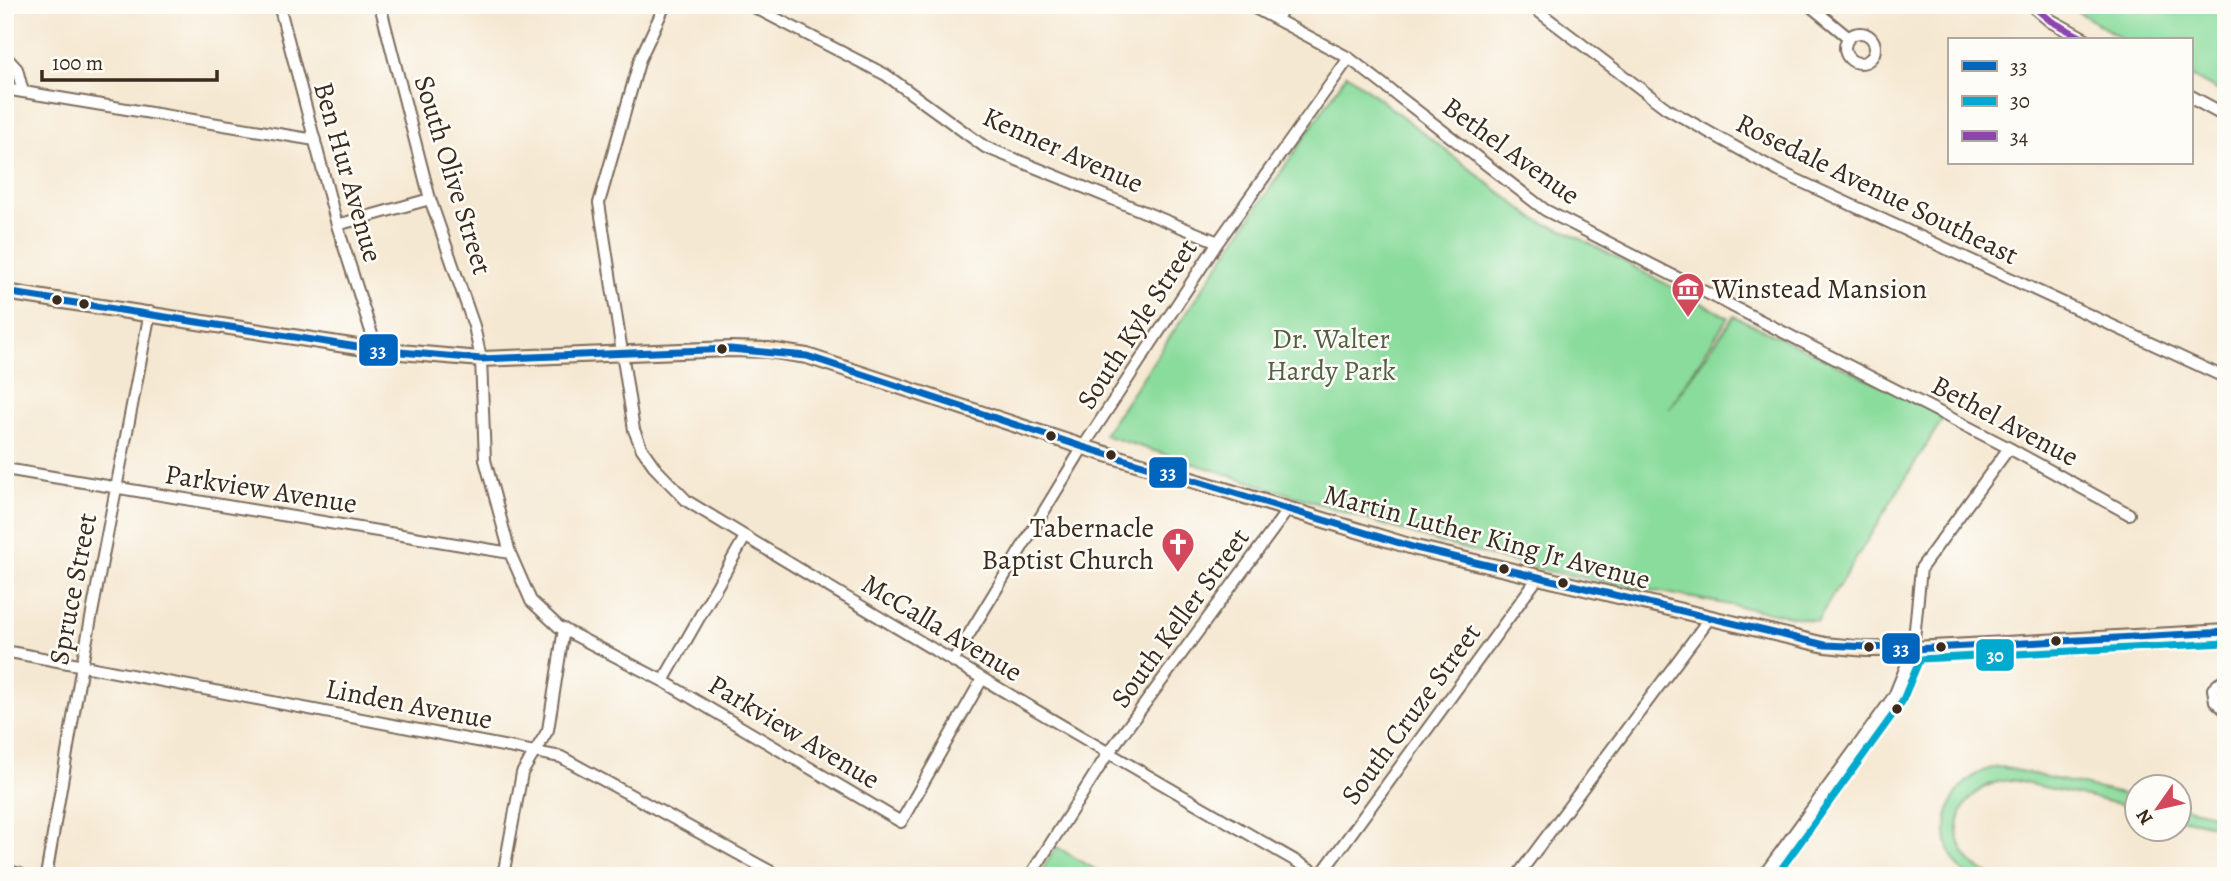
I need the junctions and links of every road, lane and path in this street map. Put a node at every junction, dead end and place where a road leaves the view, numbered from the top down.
1 (7, 5) edge
2 (279, 5) edge
3 (380, 5) edge
4 (665, 5) edge
5 (750, 5) edge
6 (1249, 5) edge
7 (1284, 5) edge
8 (1530, 5) edge
9 (1809, 5) edge
10 (2032, 5) edge
11 (5, 14) edge
12 (1277, 20) junction
13 (1849, 38) dead end
14 (2082, 38) edge
15 (5, 56) edge
16 (1349, 58) junction
17 (5, 89) edge
18 (23, 92) junction
19 (2192, 98) edge
20 (2226, 116) edge
21 (314, 141) junction
22 (430, 199) junction
23 (337, 225) junction
24 (1218, 242) junction
25 (5, 292) edge
26 (150, 312) junction
27 (377, 350) junction
28 (620, 351) junction
29 (481, 359) junction
30 (2226, 378) edge
31 (1083, 447) junction
32 (2010, 448) junction
33 (5, 469) edge
34 (116, 488) junction
35 (1289, 508) junction
36 (2129, 514) dead end
37 (746, 537) junction
38 (510, 553) junction
39 (1537, 579) junction
40 (1709, 619) junction
41 (564, 629) junction
42 (2226, 632) edge
43 (1913, 649) junction
44 (5, 651) edge
45 (954, 659) junction
46 (82, 666) junction
47 (2226, 677) edge
48 (982, 679) junction
49 (663, 681) junction
50 (2226, 711) edge
51 (534, 751) junction
52 (1107, 755) junction
53 (5, 873) edge
54 (1321, 875) edge
55 (19, 876) edge
56 (46, 876) edge
57 (503, 876) edge
58 (779, 876) edge
59 (1030, 876) edge
60 (1517, 876) edge
61 (1763, 876) edge

1 - 11 street
2 - 21 street, Ben Hur Avenue
3 - 22 street, South Olive Street
4 - 28 street, McCalla Avenue
5 - 24 street, Kenner Avenue
6 - 12 street, Bethel Avenue
7 - 12 street
8 - 30 street, Rosedale Avenue Southeast
9 - 13 street
10 - 14 street
12 - 16 street, Bethel Avenue
15 - 18 street
16 - 24 street, South Kyle Street
16 - 32 street, Bethel Avenue
17 - 18 street
18 - 21 street
19 - 20 street
21 - 23 street, Ben Hur Avenue
22 - 23 street
22 - 29 street, South Olive Street
23 - 27 street, Ben Hur Avenue
24 - 31 street, South Kyle Street
25 - 26 main road, Martin Luther King Jr Avenue
26 - 27 main road, Martin Luther King Jr Avenue
26 - 34 street, Spruce Street
27 - 29 main road, Martin Luther King Jr Avenue
28 - 29 main road, Martin Luther King Jr Avenue
28 - 31 main road, Martin Luther King Jr Avenue
28 - 37 street, McCalla Avenue
29 - 38 street, Parkview Avenue
31 - 35 main road, Martin Luther King Jr Avenue
31 - 45 street, South Kyle Street
32 - 36 street, Bethel Avenue
32 - 43 street
33 - 34 street, Parkview Avenue
34 - 38 street, Parkview Avenue
34 - 46 street, Spruce Street
35 - 39 main road, Martin Luther King Jr Avenue
35 - 52 street, South Keller Street
37 - 45 street, McCalla Avenue
37 - 49 street
38 - 41 street, Parkview Avenue
39 - 40 main road, Martin Luther King Jr Avenue
39 - 54 street, South Cruze Street
40 - 43 main road, Martin Luther King Jr Avenue
40 - 60 street
41 - 49 street, Parkview Avenue
41 - 51 street
42 - 43 main road, Martin Luther King Jr Avenue
43 - 61 street
44 - 46 street, Linden Avenue
45 - 48 street, McCalla Avenue
46 - 51 street, Linden Avenue
46 - 56 street, Spruce Street
47 - 50 street
48 - 49 street, Parkview Avenue
48 - 52 street, McCalla Avenue
51 - 57 street
51 - 58 street, Linden Avenue
52 - 54 street, McCalla Avenue
52 - 59 street, South Keller Street
53 - 55 main road

